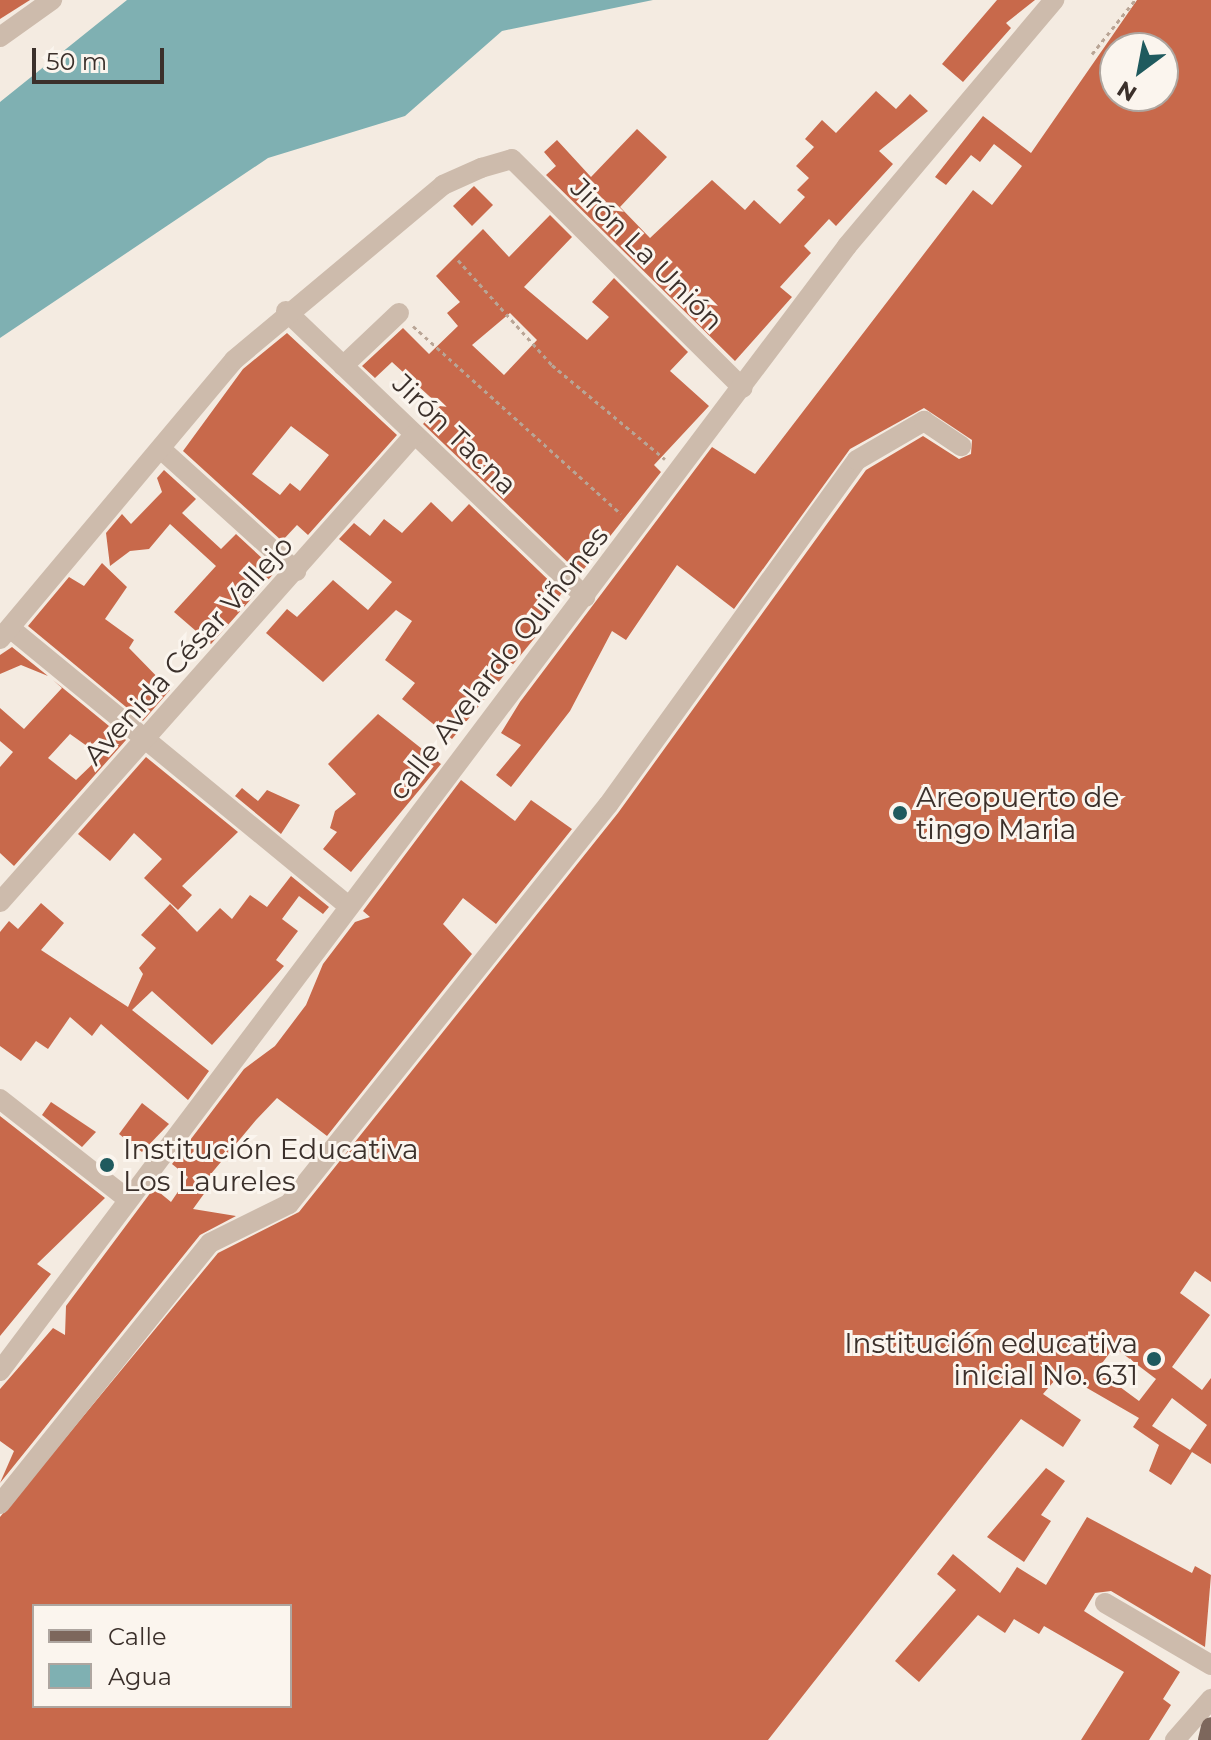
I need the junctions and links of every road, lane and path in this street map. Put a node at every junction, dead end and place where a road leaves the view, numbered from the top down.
1 (52, 0) edge
2 (1054, 0) edge
3 (1135, 0) edge
4 (0, 37) edge
5 (1092, 54) dead end
6 (458, 260) dead end
7 (286, 311) junction
8 (399, 313) joint
9 (343, 366) junction
10 (743, 388) junction
11 (415, 434) junction
12 (961, 446) dead end
13 (162, 450) junction
14 (680, 471) junction
15 (637, 528) junction
16 (296, 571) junction
17 (585, 597) junction
18 (5, 634) edge
19 (143, 744) junction
20 (0, 902) edge
21 (347, 905) junction
22 (0, 1099) edge
23 (125, 1197) junction
24 (0, 1371) edge
25 (0, 1504) edge
26 (1105, 1603) dead end
27 (1211, 1665) edge
28 (1211, 1699) edge
29 (1211, 1727) edge
30 (1175, 1740) edge
31 (1208, 1740) edge

1 - 4 street
2 - 10 street, calle Avelardo Quiñones
3 - 5 path
6 - 14 path
7 - 9 street, Jirón Tacna
7 - 10 street, Jirón La Unión
7 - 13 street
8 - 9 street
8 - 15 path
9 - 11 street, Jirón Tacna
10 - 14 street, calle Avelardo Quiñones
11 - 16 street, Avenida César Vallejo
11 - 17 street, Jirón Tacna
12 - 25 street
13 - 16 street
13 - 18 street
14 - 15 street, calle Avelardo Quiñones
15 - 17 street, calle Avelardo Quiñones
16 - 19 street, Avenida César Vallejo
17 - 21 street, calle Avelardo Quiñones
18 - 19 street
19 - 20 street, Avenida César Vallejo
19 - 21 street
21 - 23 street, calle Avelardo Quiñones
22 - 23 street
23 - 24 street, calle Avelardo Quiñones
26 - 27 street
28 - 30 street
29 - 31 main road

